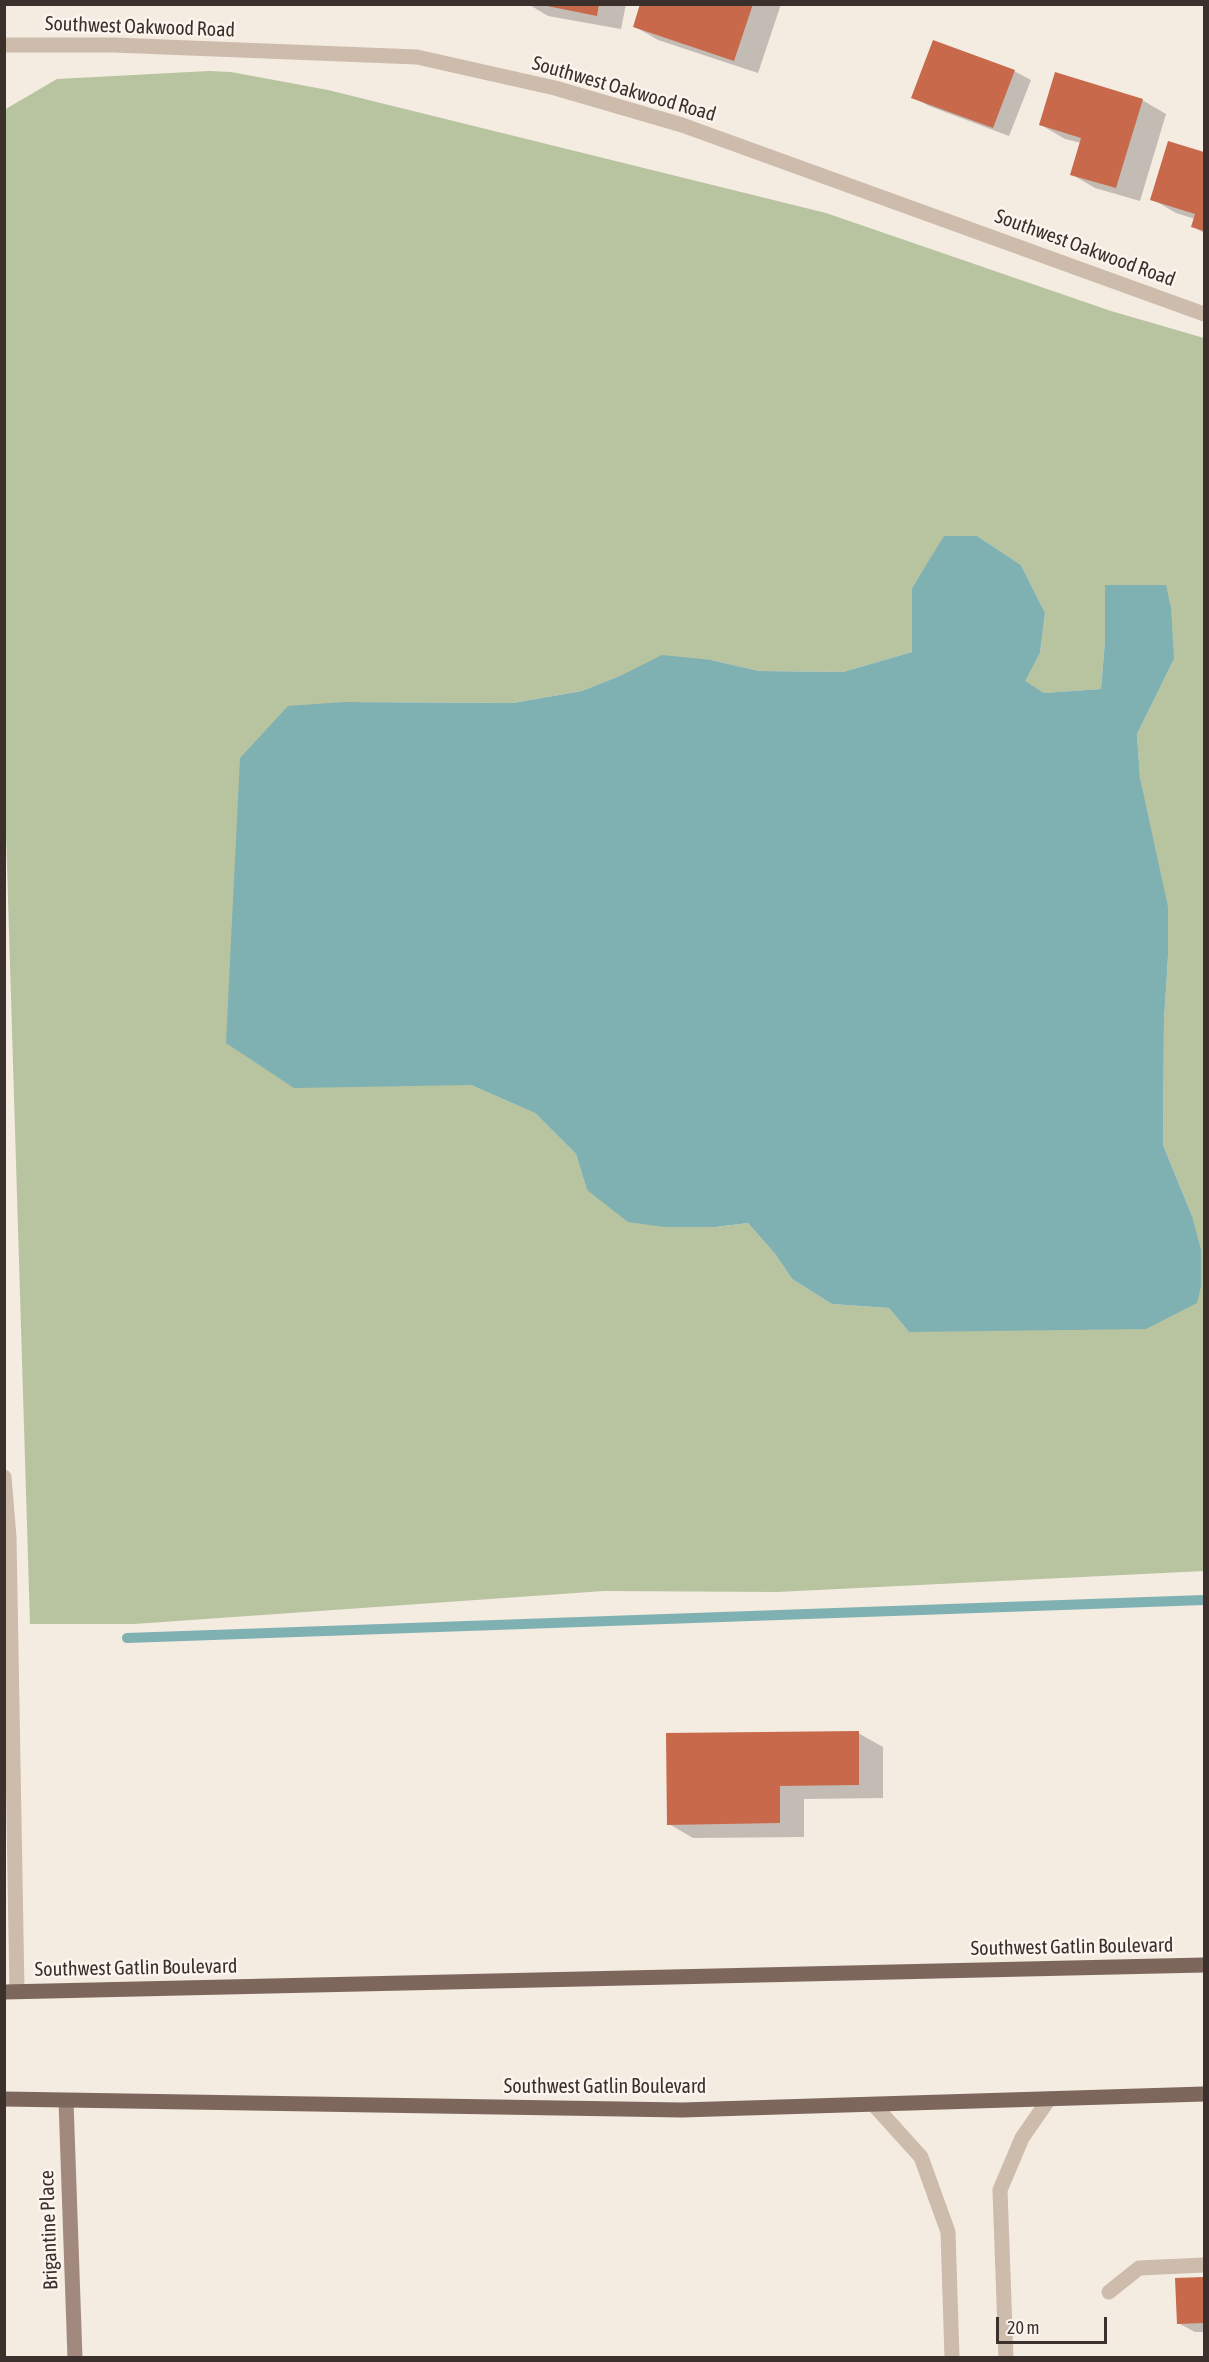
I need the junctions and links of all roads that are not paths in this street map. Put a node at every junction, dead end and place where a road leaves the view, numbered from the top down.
1 (4, 45) edge
2 (1204, 314) edge
3 (4, 1477) edge
4 (9, 1775) edge
5 (1204, 1965) edge
6 (11, 1992) edge
7 (1204, 2094) edge
8 (4, 2099) edge
9 (1049, 2099) junction
10 (66, 2102) junction
11 (874, 2104) junction
12 (1204, 2265) edge
13 (1109, 2292) dead end
14 (75, 2358) edge
15 (952, 2358) edge
16 (1006, 2358) edge

1 - 2 street, Southwest Oakwood Road
3 - 4 street
4 - 6 street
5 - 6 main road, Southwest Gatlin Boulevard
7 - 9 main road, Southwest Gatlin Boulevard
8 - 10 main road, Southwest Gatlin Boulevard
9 - 11 main road, Southwest Gatlin Boulevard
9 - 16 street
10 - 11 main road, Southwest Gatlin Boulevard
10 - 14 street, Brigantine Place
11 - 15 street
12 - 13 street

